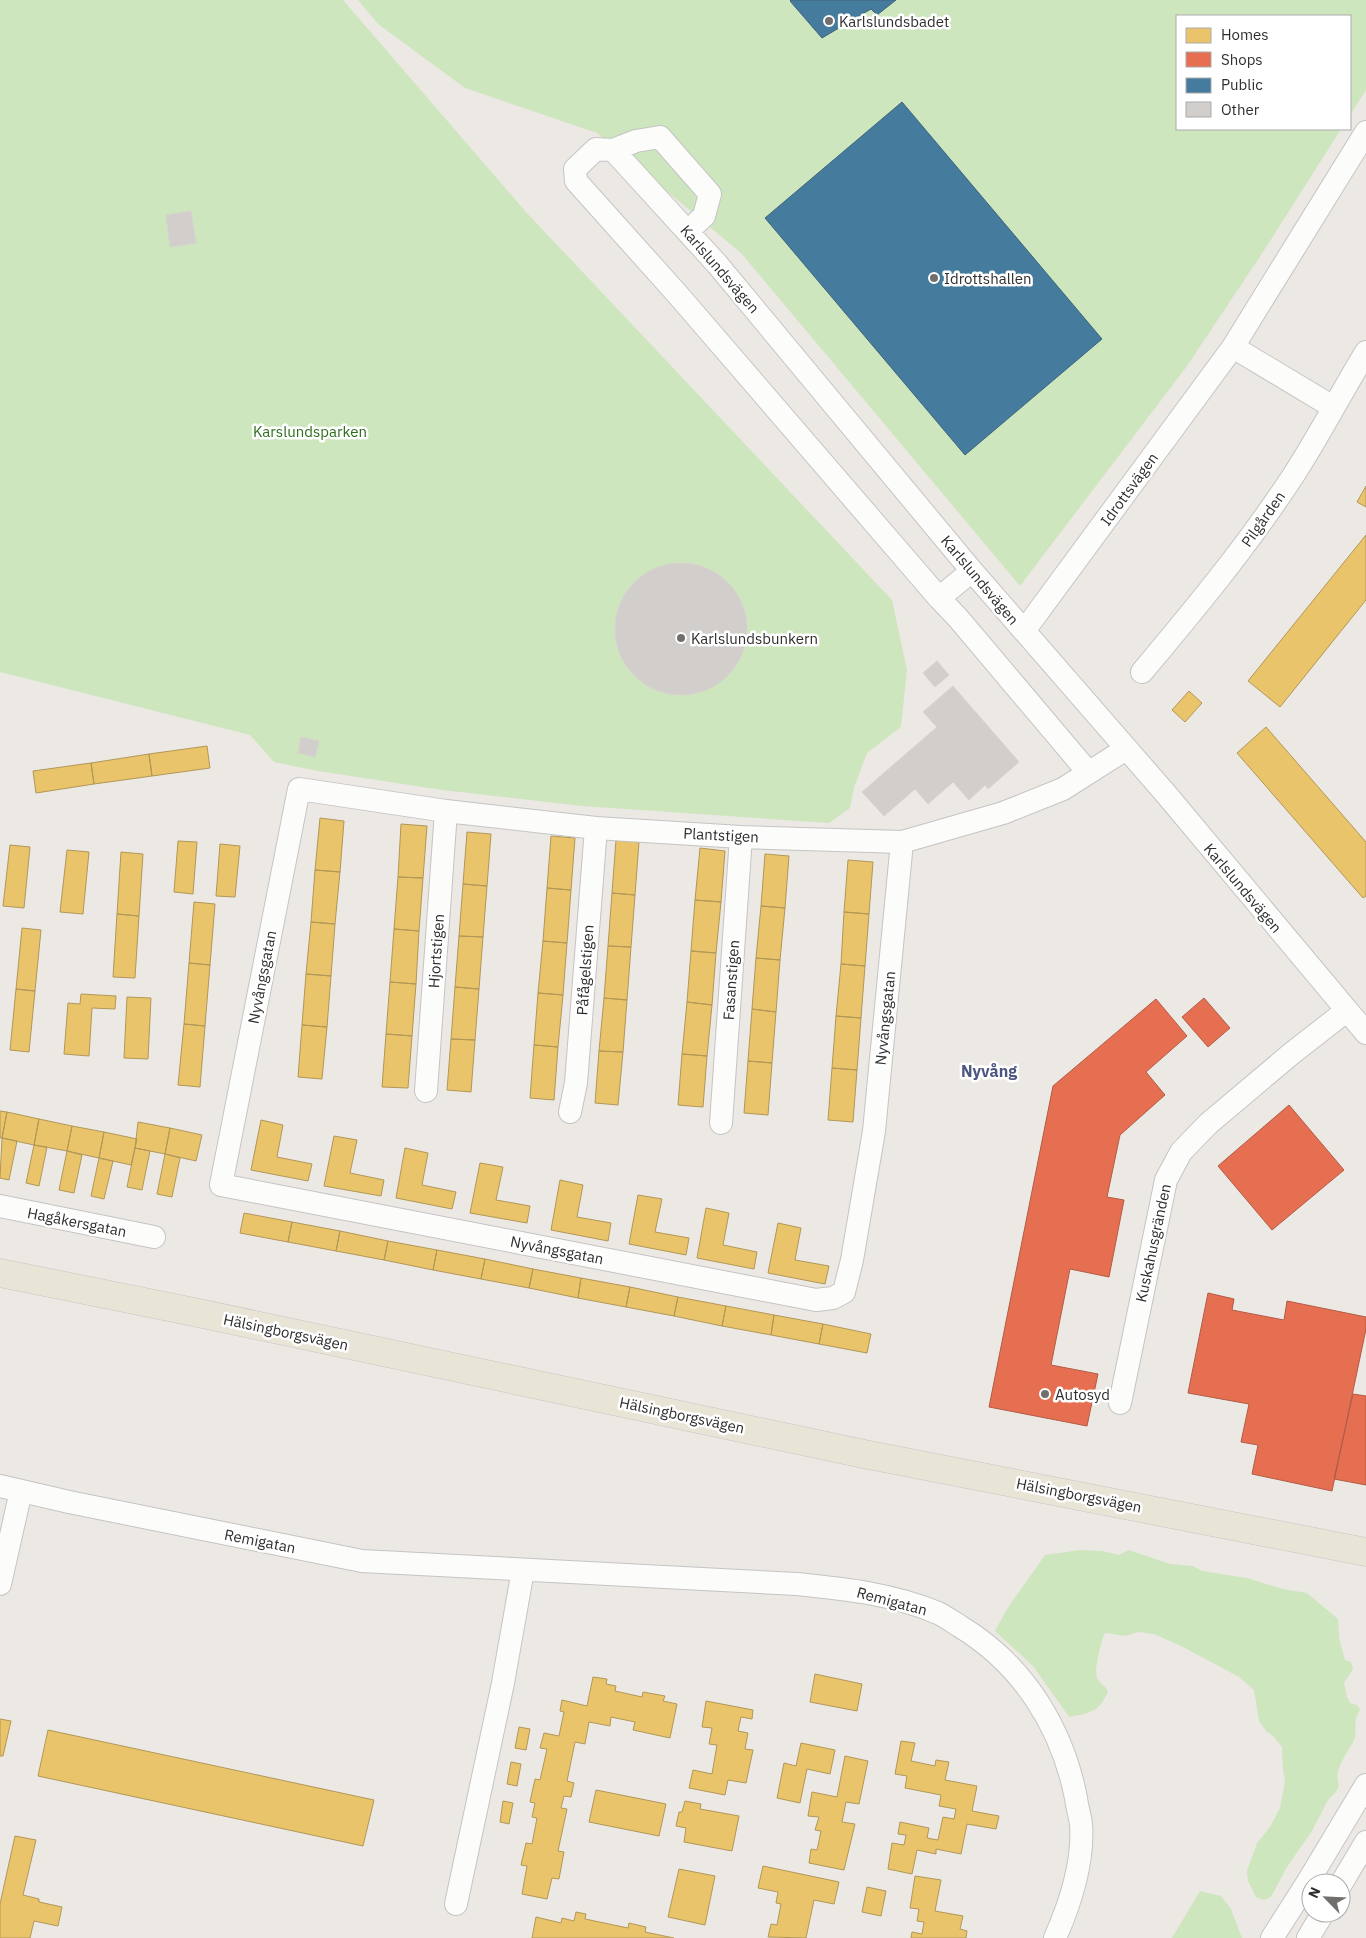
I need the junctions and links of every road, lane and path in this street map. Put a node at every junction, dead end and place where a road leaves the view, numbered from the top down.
1 (1366, 132) edge
2 (612, 150) junction
3 (688, 231) junction
4 (1233, 347) junction
5 (1366, 352) edge
6 (1333, 407) junction
7 (972, 571) junction
8 (939, 598) junction
9 (1024, 631) junction
10 (1142, 672) dead end
11 (1126, 749) junction
12 (1088, 772) junction
13 (299, 789) joint
14 (446, 811) junction
15 (596, 828) junction
16 (741, 837) junction
17 (902, 842) junction
18 (1346, 1011) junction
19 (1366, 1033) edge
20 (426, 1091) dead end
21 (570, 1112) dead end
22 (721, 1123) dead end
23 (0, 1206) edge
24 (154, 1237) dead end
25 (0, 1273) edge
26 (1120, 1403) dead end
27 (10, 1488) edge
28 (1366, 1552) edge
29 (522, 1570) junction
30 (0, 1584) edge
31 (1366, 1785) edge
32 (1366, 1842) edge
33 (1348, 1873) edge
34 (456, 1904) dead end
35 (1318, 1923) edge
36 (1054, 1938) edge
37 (1272, 1938) edge
38 (1308, 1938) edge

1 - 4 street, Idrottsvägen
2 - 3 street, Karlslundsvägen
2 - 3 street
2 - 8 street
3 - 7 street, Karlslundsvägen
4 - 6 street
4 - 9 street, Idrottsvägen
5 - 6 street, Pilgården
6 - 10 street, Pilgården
7 - 8 street
7 - 9 street, Karlslundsvägen
8 - 12 street
9 - 11 street, Karlslundsvägen
11 - 12 street, Plantstigen
11 - 18 street, Karlslundsvägen
12 - 17 street, Plantstigen
13 - 14 street, Plantstigen
13 - 17 street, Nyvångsgatan
14 - 15 street, Plantstigen
14 - 20 street, Hjortstigen
15 - 16 street, Plantstigen
15 - 21 street, Påfågelstigen
16 - 17 street, Plantstigen
16 - 22 street, Fasanstigen
18 - 19 street, Karlslundsvägen
18 - 26 street, Kuskahusgränden
23 - 24 street, Hagåkersgatan
25 - 28 main road, Hälsingborgsvägen
27 - 29 street, Remigatan
27 - 30 street
29 - 34 street
29 - 36 street, Remigatan
31 - 37 street
32 - 33 street
35 - 38 street

